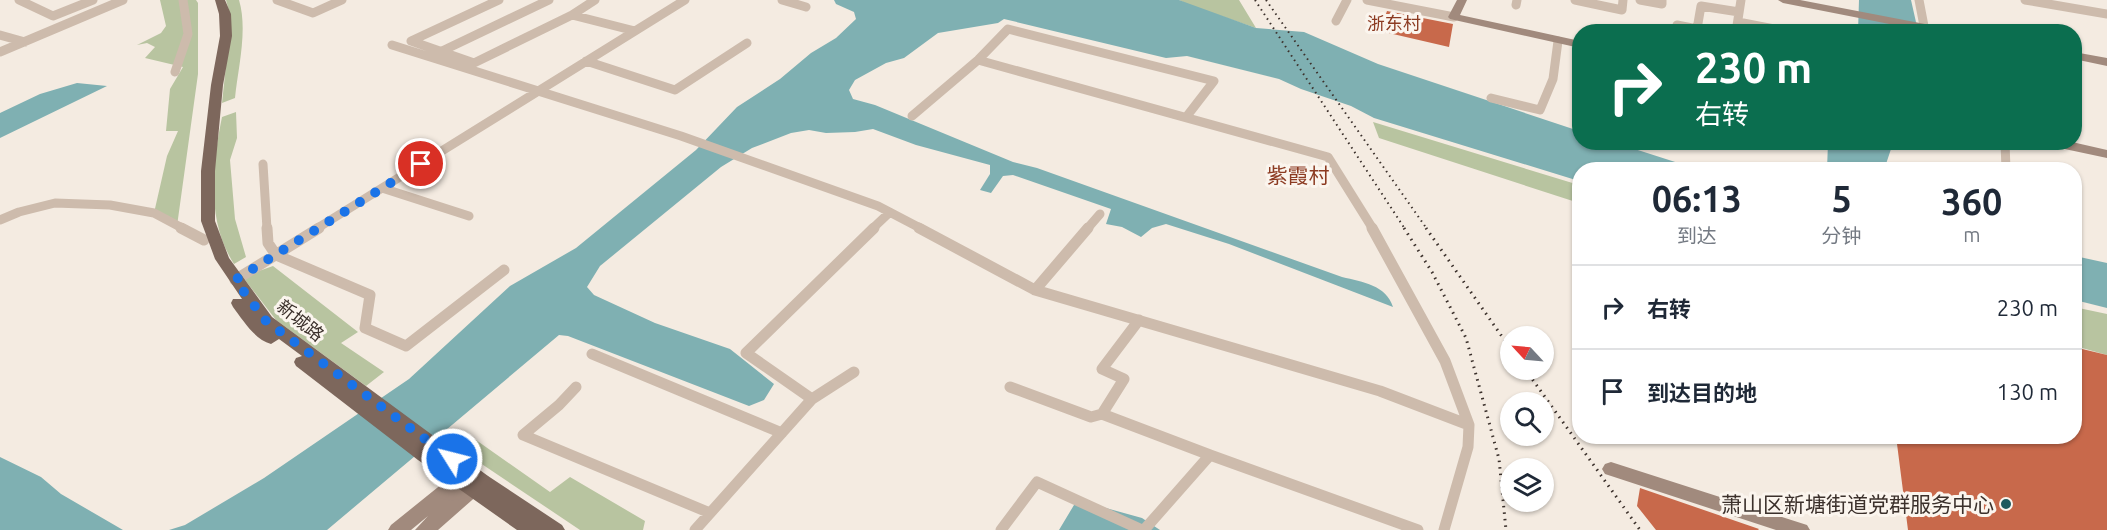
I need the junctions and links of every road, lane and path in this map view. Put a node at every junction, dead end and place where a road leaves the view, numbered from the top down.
1 (19, 0) edge
2 (93, 0) edge
3 (123, 0) edge
4 (183, 0) edge
5 (212, 0) edge
6 (220, 0) edge
7 (277, 0) edge
8 (342, 0) edge
9 (498, 0) edge
10 (549, 0) edge
11 (595, 0) edge
12 (685, 0) edge
13 (782, 0) edge
14 (1347, 0) edge
15 (1367, 0) edge
16 (1462, 0) edge
17 (1575, 0) edge
18 (1623, 0) edge
19 (1640, 0) edge
20 (1662, 0) edge
21 (1741, 0) edge
22 (1783, 0) edge
23 (1919, 0) edge
24 (2025, 0) edge
25 (807, 7) dead end
26 (1739, 12) junction
27 (2107, 14) edge
28 (572, 15) junction
29 (1454, 16) junction
30 (1336, 21) dead end
31 (1738, 22) joint
32 (1698, 24) edge
33 (1748, 24) edge
34 (1913, 24) edge
35 (1924, 24) edge
36 (635, 31) junction
37 (0, 36) edge
38 (1558, 41) junction
39 (25, 42) junction
40 (747, 43) dead end
41 (1572, 44) edge
42 (392, 45) dead end
43 (0, 52) edge
44 (440, 52) junction
45 (2082, 57) edge
46 (978, 60) junction
47 (586, 61) junction
48 (2107, 62) edge
49 (175, 72) dead end
50 (537, 92) junction
51 (1491, 98) dead end
52 (912, 116) dead end
53 (1187, 116) junction
54 (2082, 149) edge
55 (2107, 154) edge
56 (263, 164) dead end
57 (382, 189) junction
58 (890, 212) junction
59 (1100, 214) dead end
60 (469, 216) dead end
61 (0, 220) edge
62 (204, 240) junction
63 (276, 255) junction
64 (504, 270) dead end
65 (235, 280) junction
66 (1035, 290) junction
67 (1140, 320) junction
68 (592, 354) dead end
69 (854, 372) dead end
70 (576, 387) dead end
71 (1010, 387) dead end
72 (812, 399) junction
73 (366, 404) junction
74 (1102, 414) junction
75 (1469, 425) junction
76 (782, 433) junction
77 (1210, 454) junction
78 (1611, 470) dead end
79 (470, 481) junction
80 (710, 513) junction
81 (398, 530) edge
82 (425, 530) edge
83 (532, 530) edge
84 (555, 530) edge
85 (695, 530) edge
86 (1001, 530) edge
87 (1143, 530) edge
88 (1418, 530) edge
89 (1444, 530) edge
90 (1800, 530) edge

1 - 2 street
3 - 39 street
4 - 49 street
5 - 62 main road, 新城路
6 - 65 main road, 新城路
7 - 8 street
9 - 44 street
10 - 44 street
11 - 28 street
12 - 36 street
13 - 25 street
14 - 30 street
15 - 29 street
16 - 29 street
17 - 18 street
19 - 20 street
21 - 26 street
22 - 34 street
23 - 35 street
24 - 27 street
26 - 31 street
26 - 32 street
28 - 36 street
28 - 44 street
29 - 38 street
31 - 33 street
36 - 47 street
37 - 39 street
38 - 41 street
38 - 51 street
39 - 43 street
40 - 47 street
42 - 50 street
45 - 48 street
46 - 52 street
46 - 53 street
46 - 53 street
47 - 50 street
50 - 57 street
50 - 58 street
53 - 75 street
54 - 55 street
56 - 63 street
57 - 60 street
57 - 63 street
58 - 66 street
58 - 72 street
59 - 66 street
61 - 62 street
62 - 73 main road, 新城路
63 - 64 street
63 - 65 street
65 - 73 main road, 新城路
66 - 67 street
67 - 74 street
67 - 75 street
68 - 76 street
69 - 72 street
70 - 80 street
71 - 74 street
72 - 76 street
73 - 79 main road, 新城路
74 - 77 street
75 - 89 street
76 - 80 street
77 - 87 street
77 - 88 street
78 - 90 street
79 - 81 street
79 - 82 street
79 - 83 main road, 新城路
79 - 84 main road, 新城路
80 - 85 street
86 - 87 street

